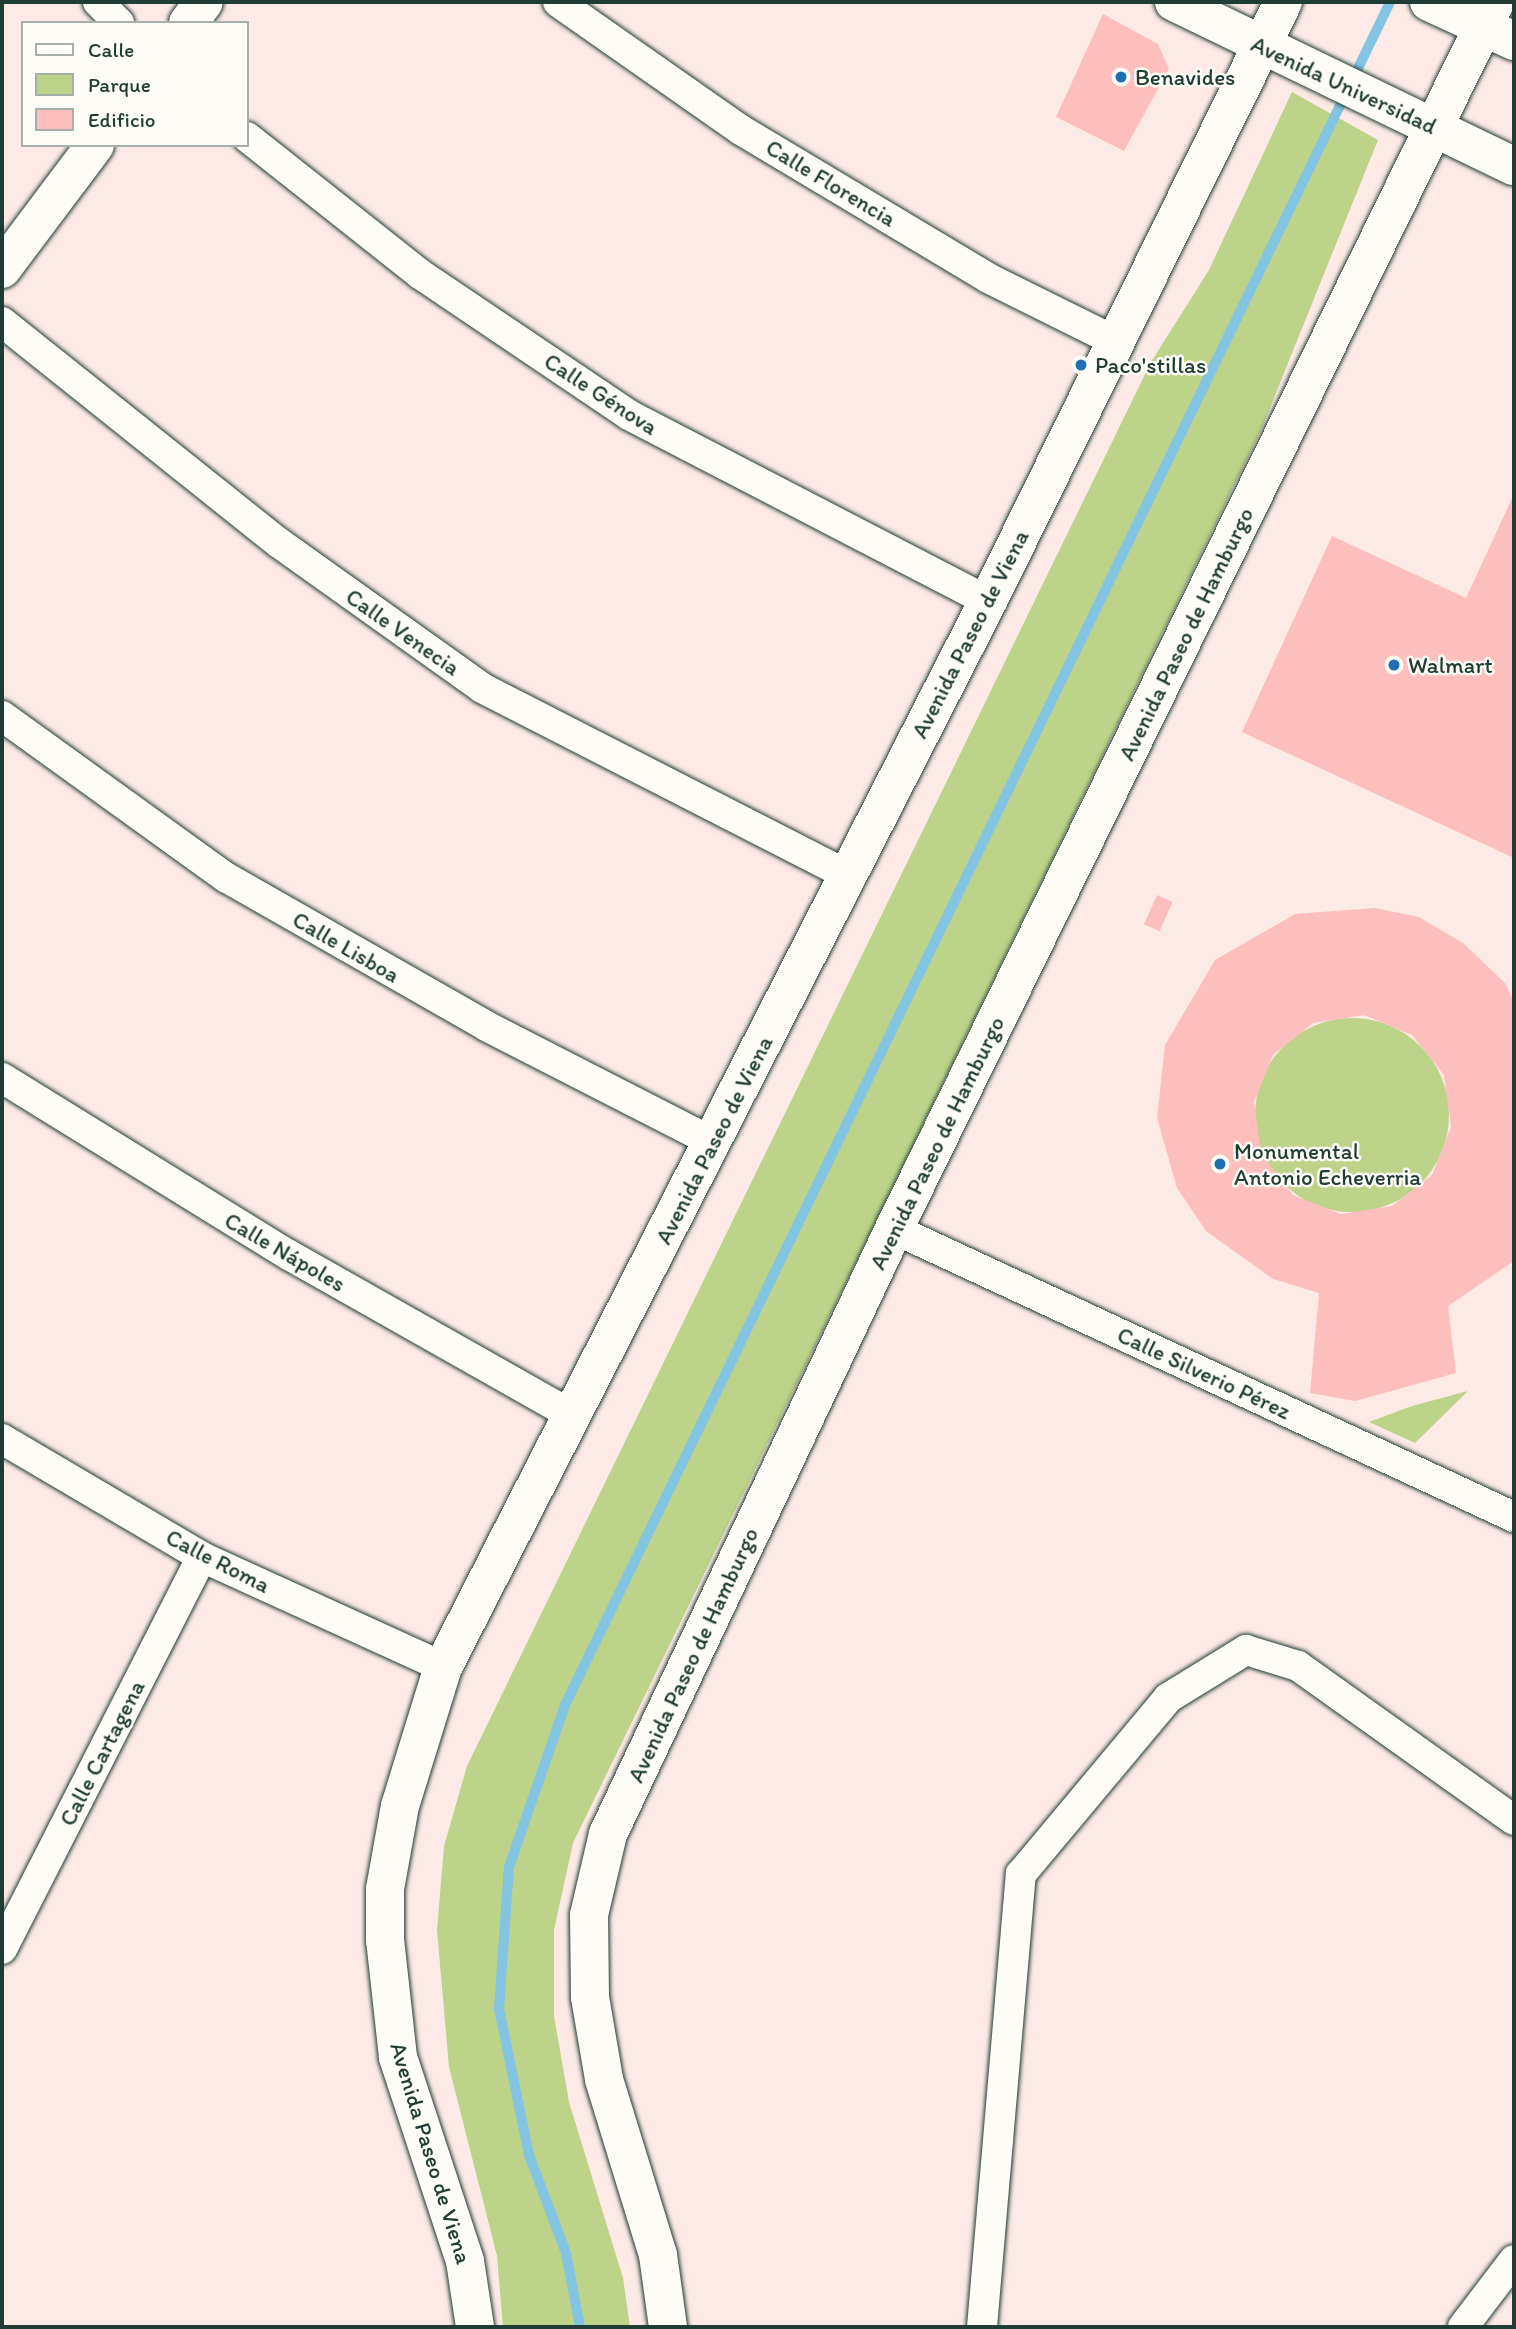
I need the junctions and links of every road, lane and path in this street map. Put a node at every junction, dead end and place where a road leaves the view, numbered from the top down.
1 (98, 2) edge
2 (204, 2) edge
3 (558, 2) edge
4 (1174, 2) edge
5 (1283, 2) edge
6 (1434, 4) edge
7 (117, 21) edge
8 (190, 21) edge
9 (1497, 23) edge
10 (1262, 49) junction
11 (1435, 127) junction
12 (248, 138) edge
13 (94, 147) edge
14 (1514, 166) edge
15 (2, 269) edge
16 (2, 322) edge
17 (1117, 342) junction
18 (988, 601) junction
19 (2, 716) edge
20 (847, 875) junction
21 (2, 1078) edge
22 (713, 1142) junction
23 (894, 1229) junction
24 (574, 1416) junction
25 (2, 1439) edge
26 (1514, 1517) edge
27 (202, 1557) junction
28 (443, 1667) junction
29 (1514, 1820) edge
30 (2, 1950) edge
31 (1514, 2260) edge
32 (475, 2327) edge
33 (668, 2327) edge
34 (982, 2327) edge
35 (1463, 2327) edge

1 - 7 street
2 - 8 street
3 - 17 street, Calle Florencia
4 - 10 street, Avenida Universidad
5 - 10 street, Avenida Paseo de Viena
6 - 9 street
9 - 11 street, Avenida Paseo de Hamburgo
10 - 11 street, Avenida Universidad
10 - 17 street, Avenida Paseo de Viena
11 - 14 street, Avenida Universidad
11 - 23 street, Avenida Paseo de Hamburgo
12 - 18 street, Calle Génova
13 - 15 street
16 - 20 street, Calle Venecia
17 - 18 street, Avenida Paseo de Viena
18 - 20 street, Avenida Paseo de Viena
19 - 22 street, Calle Lisboa
20 - 22 street, Avenida Paseo de Viena
21 - 24 street, Calle Nápoles
22 - 24 street, Avenida Paseo de Viena
23 - 26 street, Calle Silverio Pérez
23 - 33 street, Avenida Paseo de Hamburgo
24 - 28 street, Avenida Paseo de Viena
25 - 27 street, Calle Roma
27 - 28 street, Calle Roma
27 - 30 street, Calle Cartagena
28 - 32 street, Avenida Paseo de Viena
29 - 34 street
31 - 35 street

